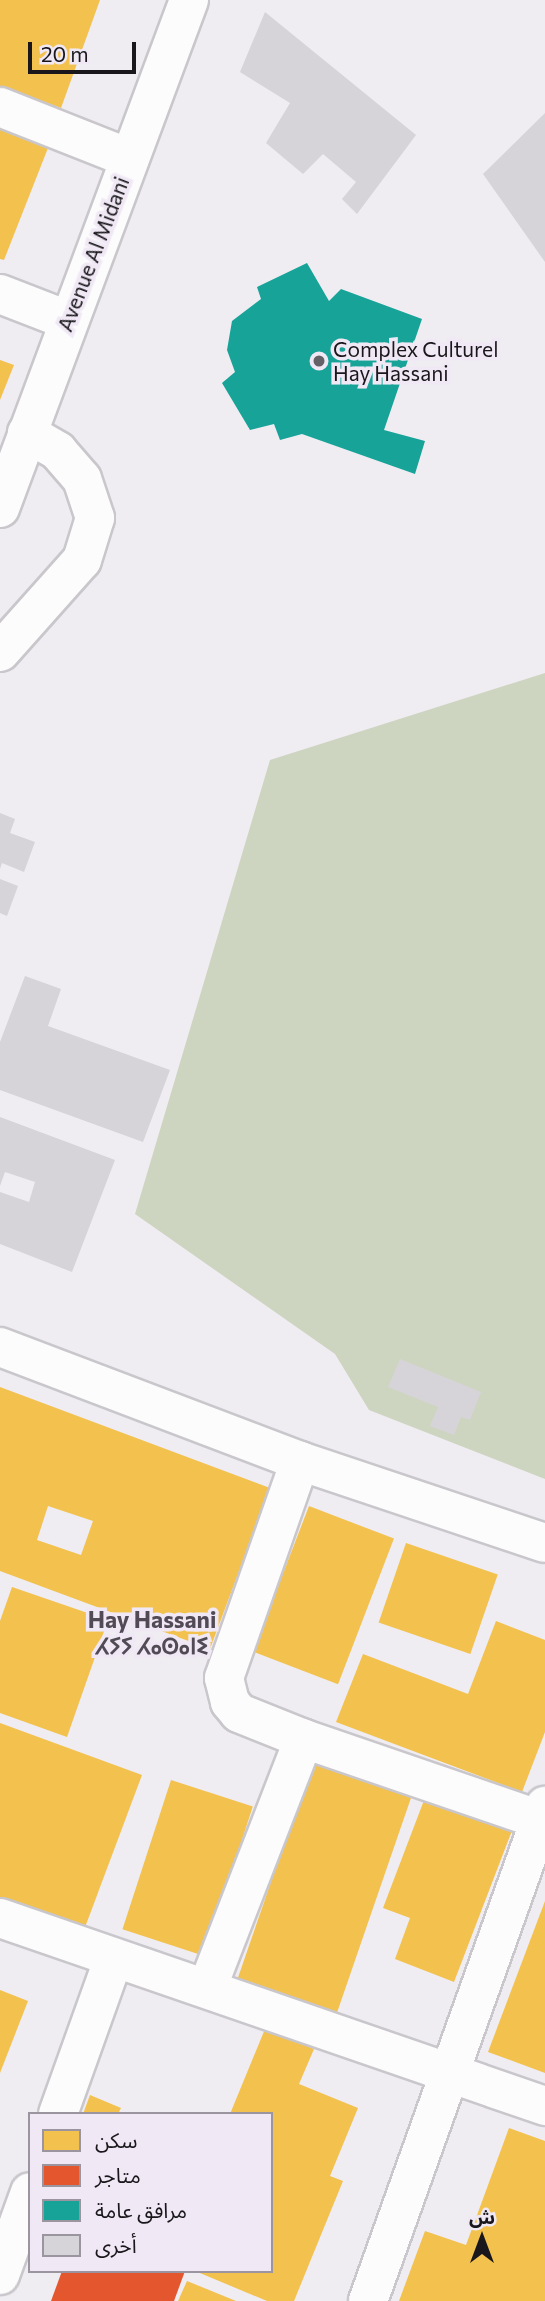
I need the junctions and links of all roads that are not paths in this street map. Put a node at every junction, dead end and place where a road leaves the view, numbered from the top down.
1 (190, 0) edge
2 (0, 107) edge
3 (129, 158) junction
4 (0, 294) edge
5 (67, 320) junction
6 (27, 433) junction
7 (0, 508) edge
8 (0, 652) edge
9 (0, 1347) edge
10 (300, 1461) junction
11 (545, 1543) edge
12 (304, 1739) junction
13 (542, 1813) edge
14 (0, 1918) edge
15 (114, 1958) junction
16 (208, 1986) junction
17 (451, 2071) junction
18 (545, 2106) edge
19 (59, 2112) edge
20 (28, 2196) edge
21 (7, 2234) edge
22 (0, 2275) edge
23 (368, 2301) edge

1 - 3 street, Avenue Al Midani
2 - 3 street
3 - 5 street, Avenue Al Midani
4 - 5 street
5 - 6 street, Avenue Al Midani
6 - 7 street, Avenue Al Midani
6 - 8 street
9 - 10 street
10 - 11 street
10 - 12 street
12 - 13 street
12 - 16 street
13 - 17 street
14 - 15 street
15 - 16 street
15 - 19 street
16 - 17 street
17 - 18 street
17 - 23 street
20 - 21 street
21 - 22 street

